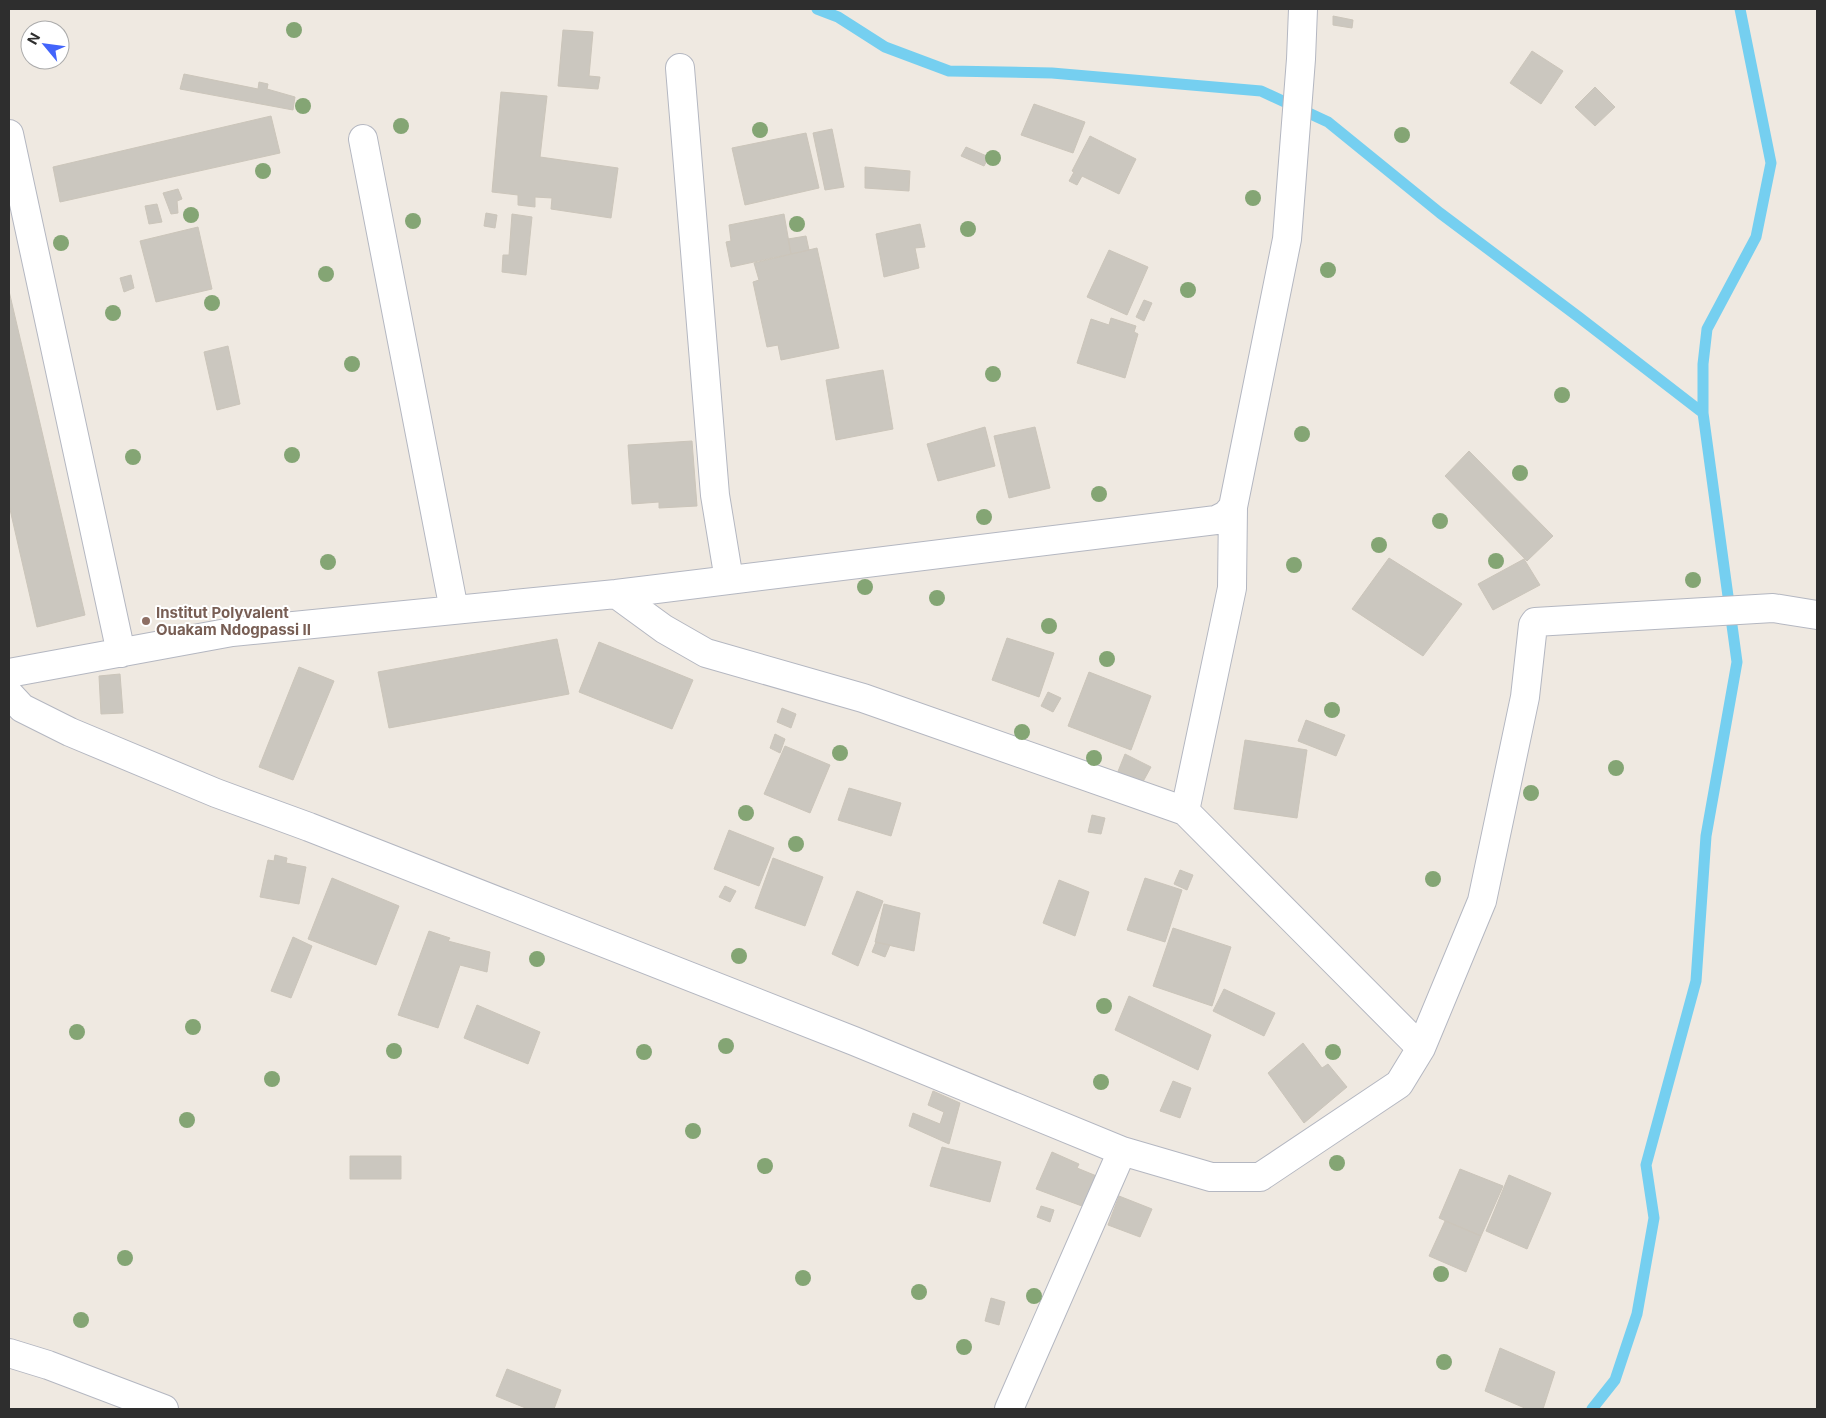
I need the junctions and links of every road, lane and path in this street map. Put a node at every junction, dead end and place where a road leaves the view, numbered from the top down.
1 (1303, 9) edge
2 (680, 68) dead end
3 (9, 134) edge
4 (363, 139) dead end
5 (1233, 507) junction
6 (729, 580) junction
7 (616, 594) junction
8 (454, 610) junction
9 (1817, 615) edge
10 (121, 653) junction
11 (9, 673) edge
12 (9, 694) edge
13 (1184, 811) junction
14 (1421, 1048) junction
15 (1122, 1151) junction
16 (9, 1353) edge
17 (164, 1409) edge
18 (1008, 1409) edge

1 - 5 street
2 - 6 street
3 - 10 street
4 - 8 street
5 - 6 street
5 - 13 street
6 - 7 street
7 - 8 street
7 - 13 street
8 - 10 street
9 - 14 street
10 - 11 street
12 - 15 street
13 - 14 street
14 - 15 street
15 - 18 street
16 - 17 street

